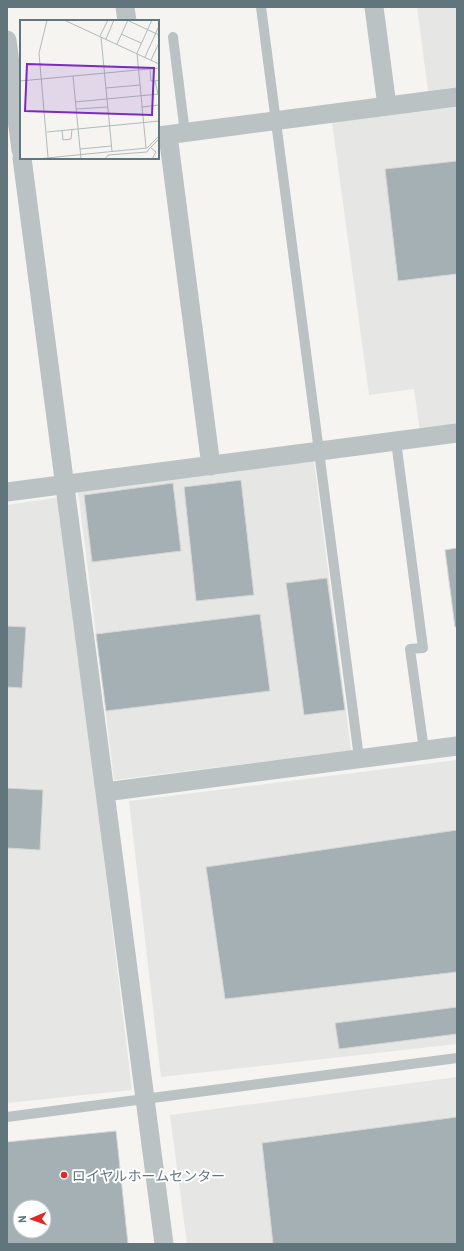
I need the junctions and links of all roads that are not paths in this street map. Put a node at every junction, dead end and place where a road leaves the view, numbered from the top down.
1 (126, 7) edge
2 (261, 7) edge
3 (374, 7) edge
4 (127, 20) edge
5 (173, 37) dead end
6 (7, 41) edge
7 (20, 41) edge
8 (457, 97) edge
9 (387, 106) junction
10 (276, 121) junction
11 (170, 135) edge
12 (20, 142) edge
13 (20, 154) edge
14 (7, 156) edge
15 (22, 159) edge
16 (457, 433) edge
17 (396, 441) junction
18 (319, 451) junction
19 (211, 466) junction
20 (65, 485) junction
21 (7, 492) edge
22 (457, 746) edge
23 (424, 750) junction
24 (359, 758) junction
25 (105, 792) junction
26 (457, 1058) edge
27 (145, 1099) junction
28 (7, 1118) edge
29 (164, 1244) edge

1 - 4 street
2 - 10 lane
3 - 9 street
5 - 11 lane
6 - 7 street
6 - 12 street
8 - 9 street
9 - 10 street
10 - 11 street
10 - 18 lane
11 - 19 street
13 - 14 street
15 - 20 street
16 - 17 street
17 - 18 street
17 - 23 lane
18 - 19 street
18 - 24 lane
19 - 20 street
20 - 21 street
20 - 25 street
22 - 23 street
23 - 24 street
24 - 25 street
25 - 27 street
26 - 27 lane
27 - 28 lane
27 - 29 street

